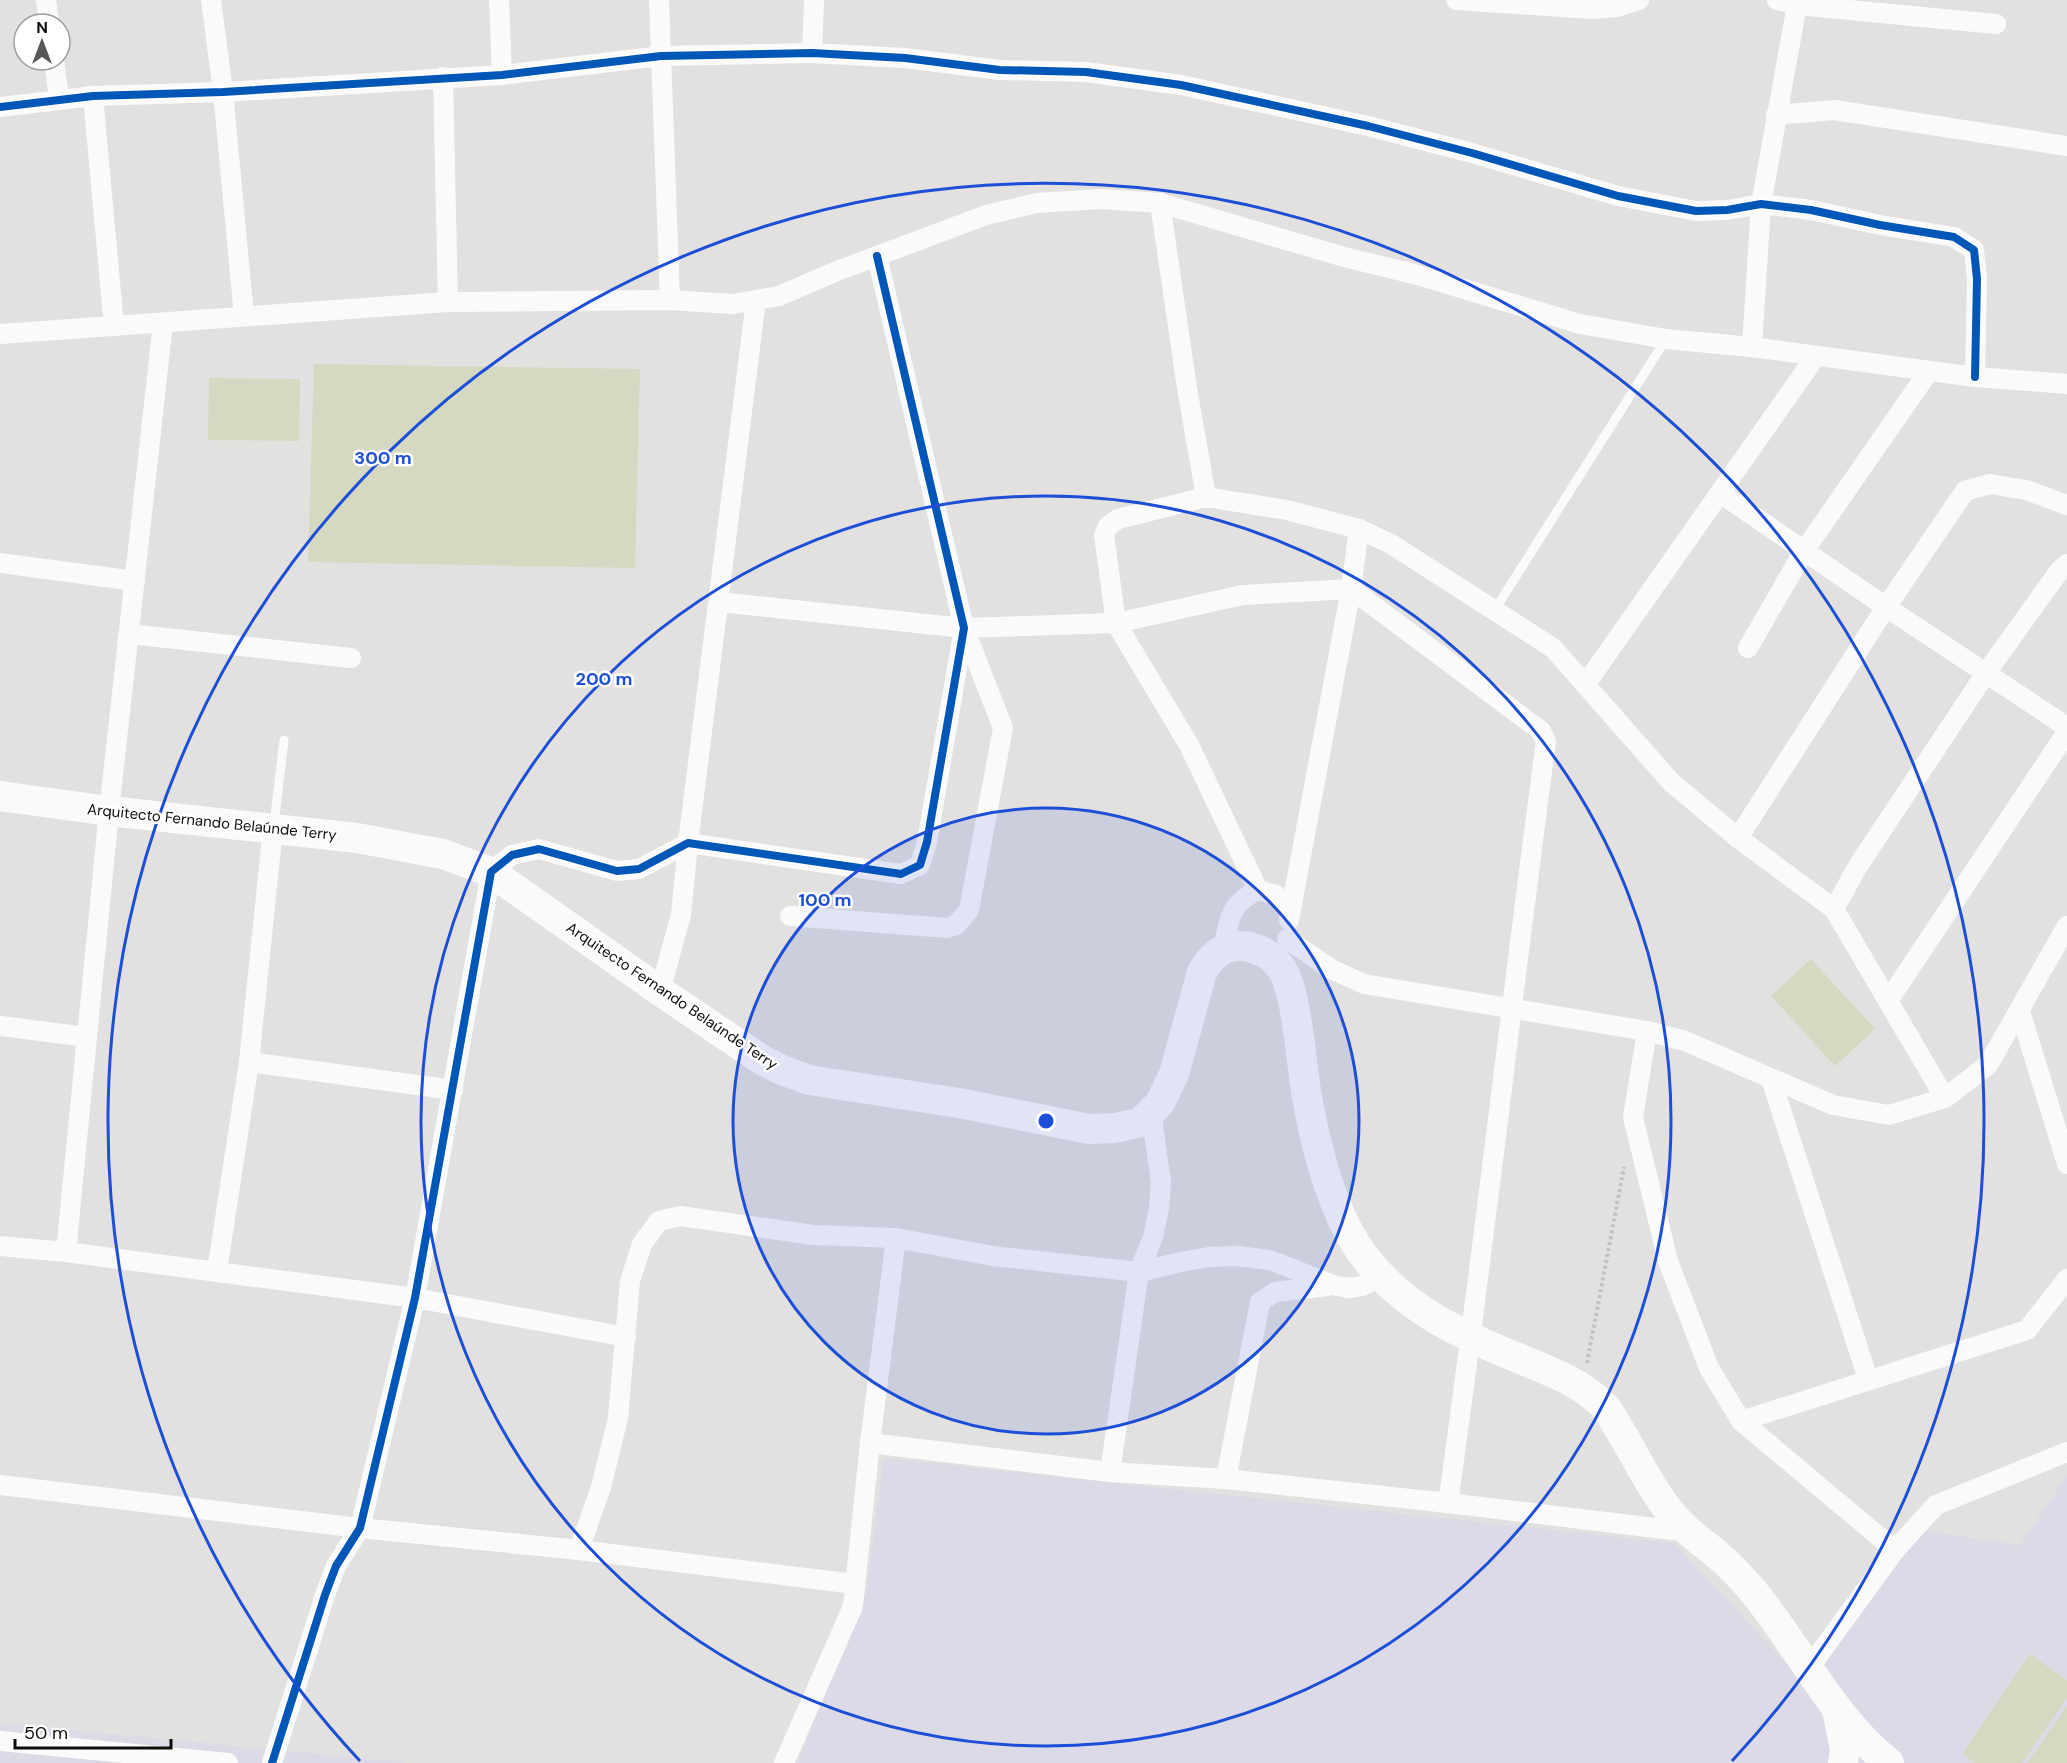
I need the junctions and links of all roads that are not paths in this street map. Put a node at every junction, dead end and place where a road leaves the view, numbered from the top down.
1 (211, 0) edge
2 (499, 0) edge
3 (658, 0) edge
4 (814, 0) edge
5 (1456, 0) edge
6 (1639, 0) edge
7 (1787, 2) edge
8 (1996, 24) dead end
9 (812, 53) junction
10 (661, 56) junction
11 (56, 72) edge
12 (502, 75) junction
13 (443, 77) junction
14 (223, 92) junction
15 (93, 96) junction
16 (59, 99) junction
17 (0, 107) edge
18 (1776, 115) junction
19 (2067, 146) edge
20 (1160, 203) junction
21 (1761, 204) junction
22 (877, 256) junction
23 (670, 300) junction
24 (756, 300) junction
25 (448, 302) junction
26 (244, 316) junction
27 (164, 323) junction
28 (114, 326) junction
29 (0, 334) edge
30 (1666, 339) junction
31 (1752, 347) junction
32 (1816, 356) junction
33 (1929, 371) junction
34 (1975, 377) junction
35 (2067, 384) edge
36 (1720, 493) junction
37 (1206, 497) junction
38 (2067, 505) edge
39 (1359, 530) junction
40 (1804, 550) junction
41 (0, 563) edge
42 (2067, 564) edge
43 (135, 581) junction
44 (1351, 589) junction
45 (719, 602) junction
46 (1886, 607) junction
47 (1494, 611) junction
48 (1116, 623) junction
49 (964, 628) junction
50 (129, 634) junction
51 (1748, 648) dead end
52 (351, 658) dead end
53 (1986, 673) junction
54 (1585, 686) junction
55 (2067, 727) edge
56 (2067, 732) edge
57 (284, 740) dead end
58 (0, 796) edge
59 (109, 811) junction
60 (273, 828) junction
61 (1738, 838) junction
62 (688, 843) junction
63 (491, 872) junction
64 (1258, 890) junction
65 (1834, 909) junction
66 (1290, 912) junction
67 (790, 916) dead end
68 (2067, 926) edge
69 (1234, 947) junction
70 (1284, 953) junction
71 (660, 992) junction
72 (1888, 1001) junction
73 (1510, 1007) junction
74 (2020, 1011) junction
75 (0, 1026) edge
76 (1647, 1030) junction
77 (87, 1037) junction
78 (249, 1062) junction
79 (1771, 1079) junction
80 (453, 1090) junction
81 (1945, 1098) junction
82 (1152, 1112) junction
83 (2067, 1164) edge
84 (896, 1238) junction
85 (0, 1246) edge
86 (66, 1252) junction
87 (217, 1271) junction
88 (1138, 1272) junction
89 (1382, 1277) junction
90 (2067, 1279) edge
91 (1333, 1286) junction
92 (415, 1298) junction
93 (626, 1337) junction
94 (1471, 1339) junction
95 (1868, 1379) junction
96 (1741, 1421) junction
97 (870, 1443) junction
98 (2067, 1452) edge
99 (1110, 1472) junction
100 (1226, 1479) junction
101 (0, 1485) edge
102 (1448, 1503) junction
103 (360, 1528) junction
104 (1689, 1532) junction
105 (579, 1550) junction
106 (1895, 1550) junction
107 (855, 1584) junction
108 (1809, 1668) junction
109 (1836, 1707) junction
110 (0, 1741) edge
111 (228, 1763) edge
112 (272, 1763) edge
113 (784, 1763) edge
114 (1843, 1763) edge
115 (1889, 1763) edge

1 - 14 street
2 - 12 street
3 - 10 street
4 - 9 street
5 - 6 street
7 - 8 street
7 - 18 street
9 - 10 street
9 - 21 street
10 - 12 street
10 - 23 street
11 - 16 street
12 - 13 street
13 - 14 street
13 - 25 street
14 - 15 street
14 - 26 street
15 - 16 street
15 - 28 street
16 - 17 street
18 - 19 street
18 - 21 street
20 - 22 street
20 - 30 street
20 - 37 street
21 - 31 street
21 - 34 street
22 - 24 street
22 - 49 street
23 - 24 street
23 - 25 street
24 - 45 street
25 - 26 street
26 - 27 street
27 - 28 street
27 - 43 street
28 - 29 street
30 - 31 street
30 - 47 lane
31 - 32 street
32 - 33 street
32 - 36 street
33 - 34 street
33 - 40 street
34 - 35 street
36 - 40 street
36 - 54 street
37 - 39 street
37 - 48 street
38 - 46 street
39 - 44 street
39 - 47 street
40 - 46 street
40 - 51 street
41 - 43 street
42 - 53 street
43 - 50 street
44 - 48 street
44 - 66 street
44 - 73 street
45 - 49 street
45 - 62 street
46 - 53 street
46 - 61 street
47 - 54 street
48 - 49 street
48 - 64 street
49 - 62 street
49 - 67 street
50 - 52 street
50 - 59 street
53 - 55 street
53 - 65 street
54 - 61 street
56 - 72 street
57 - 60 lane
58 - 59 main road, Arquitecto Fernando Belaúnde Terry
59 - 60 main road, Arquitecto Fernando Belaúnde Terry
59 - 77 street
60 - 63 main road, Arquitecto Fernando Belaúnde Terry
60 - 78 street
61 - 65 street
62 - 63 street
62 - 71 street
63 - 71 main road, Arquitecto Fernando Belaúnde Terry
63 - 80 street
64 - 66 street
64 - 69 street
65 - 72 street
66 - 70 street
68 - 74 street
69 - 70 main road
69 - 82 main road, Arquitecto Fernando Belaúnde Terry
70 - 73 street
70 - 89 main road
71 - 82 main road, Arquitecto Fernando Belaúnde Terry
72 - 81 street
73 - 76 street
73 - 94 street
74 - 81 street
74 - 83 street
75 - 77 street
76 - 79 street
76 - 96 street
77 - 86 street
78 - 80 street
78 - 87 street
79 - 81 street
79 - 95 street
80 - 92 street
82 - 88 street
84 - 88 street
84 - 93 street
84 - 97 street
85 - 86 street
86 - 87 street
87 - 92 street
88 - 91 street
88 - 99 street
89 - 91 street
89 - 94 main road
90 - 95 street
91 - 100 street
92 - 93 street
92 - 103 street
93 - 105 street
94 - 102 street
94 - 104 main road
95 - 96 street
96 - 106 street
97 - 99 street
97 - 107 street
98 - 106 street
99 - 100 street
100 - 102 street
101 - 103 street
102 - 104 street
103 - 105 street
103 - 112 street
104 - 108 main road
105 - 107 street
106 - 108 street
107 - 113 street
108 - 109 main road
109 - 114 main road
109 - 115 main road
110 - 111 street

